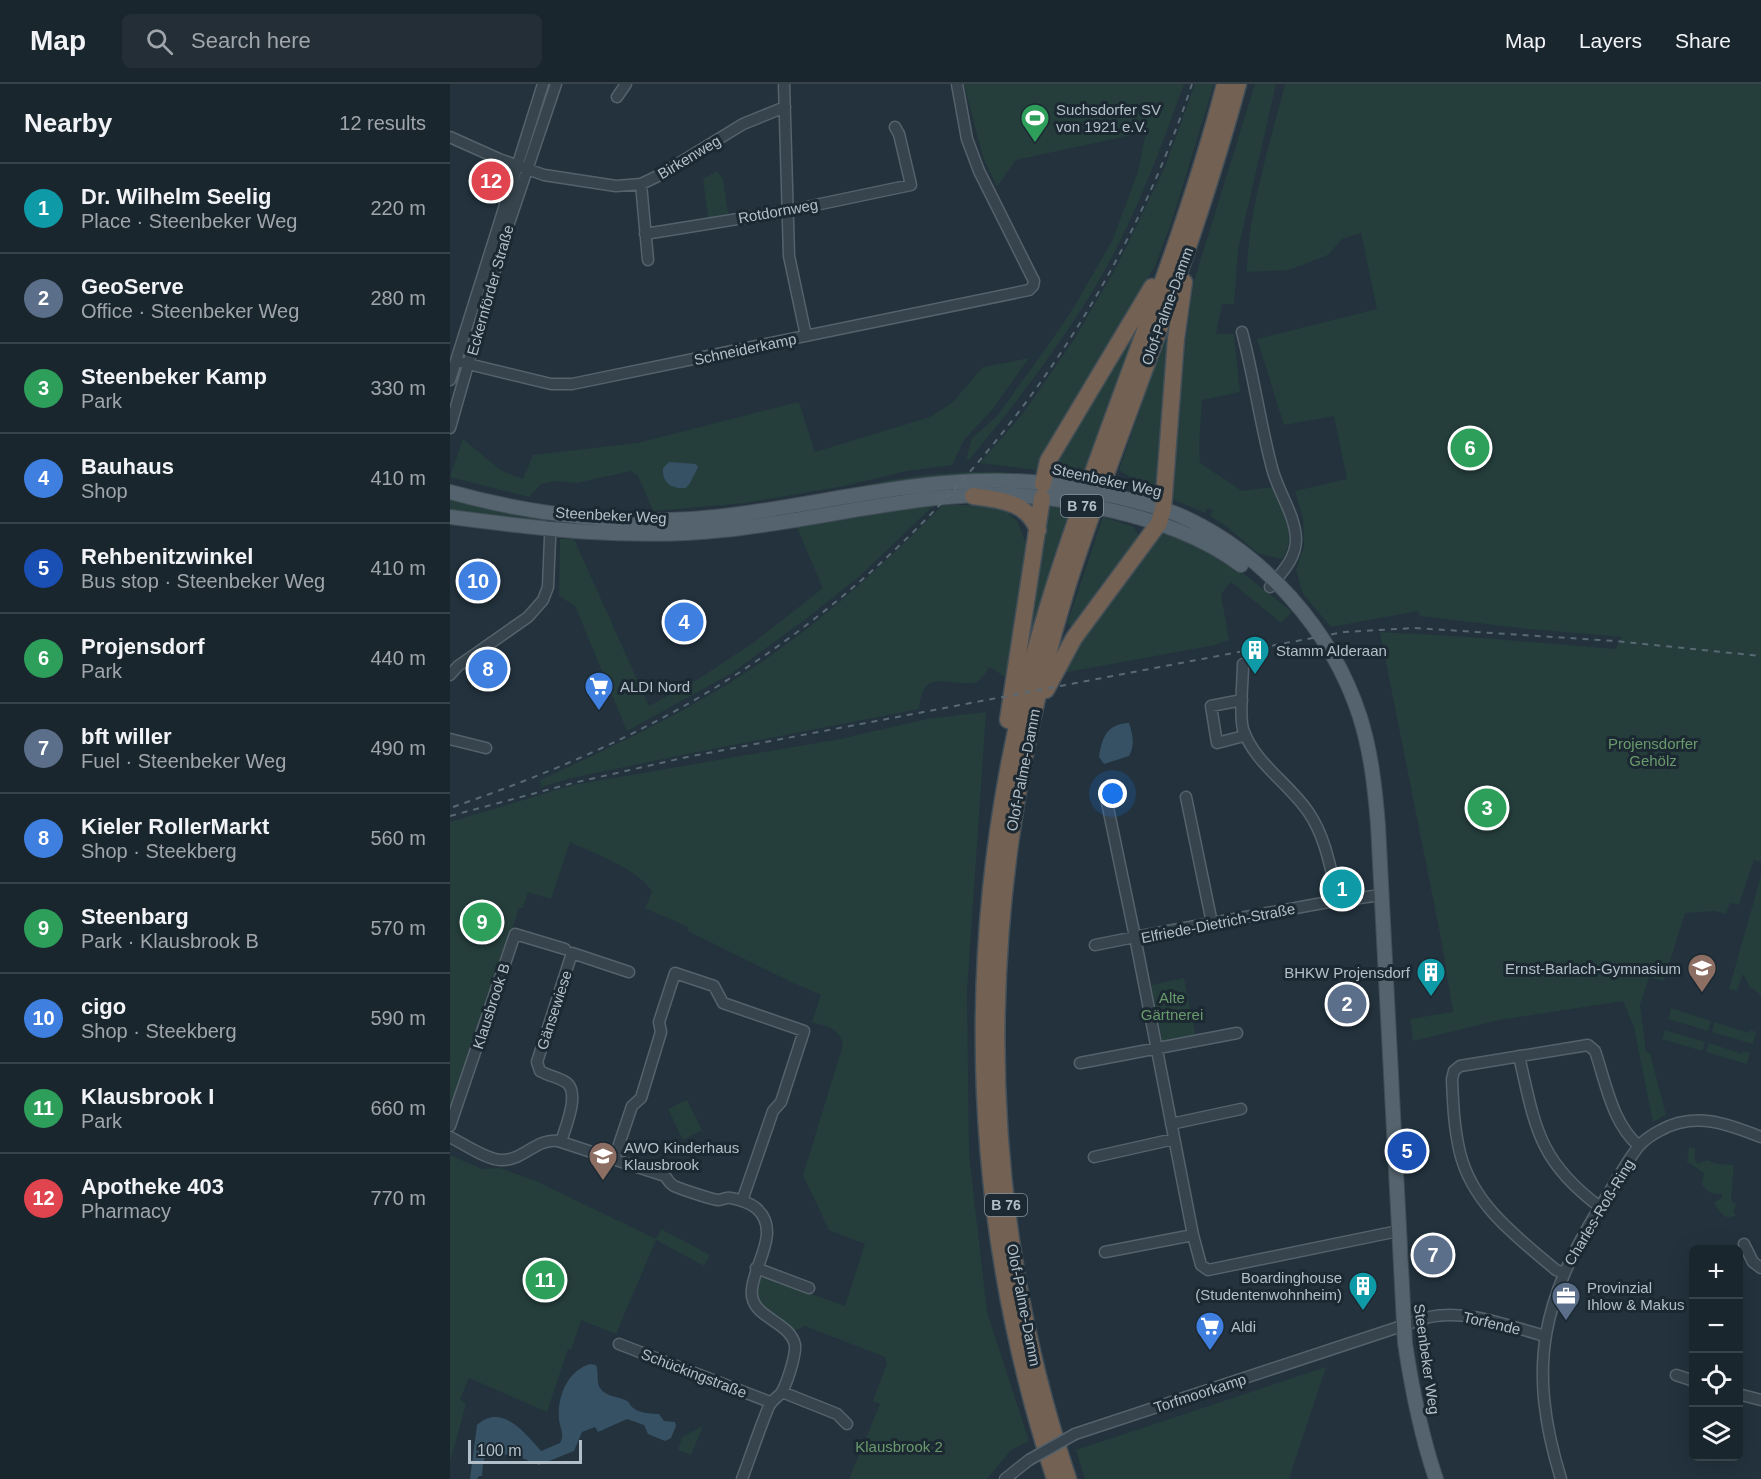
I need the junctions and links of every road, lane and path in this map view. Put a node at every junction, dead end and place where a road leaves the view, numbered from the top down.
1 (543, 84) edge
2 (556, 84) edge
3 (626, 84) edge
4 (784, 84) edge
5 (957, 84) edge
6 (1225, 84) edge
7 (1238, 84) edge
8 (617, 97) dead end
9 (785, 106) junction
10 (895, 127) dead end
11 (450, 137) edge
12 (523, 167) junction
13 (641, 184) junction
14 (786, 211) junction
15 (645, 234) junction
16 (1186, 236) junction
17 (648, 260) dead end
18 (1242, 332) dead end
19 (806, 336) junction
20 (456, 361) junction
21 (469, 364) junction
22 (450, 380) edge
23 (450, 428) edge
24 (1042, 491) junction
25 (450, 492) edge
26 (973, 496) junction
27 (1116, 504) junction
28 (551, 514) junction
29 (1161, 516) junction
30 (769, 517) junction
31 (450, 518) edge
32 (551, 529) junction
33 (1038, 530) junction
34 (1273, 584) junction
35 (1243, 664) dead end
36 (450, 675) edge
37 (1242, 699) junction
38 (1031, 727) junction
39 (1240, 738) dead end
40 (450, 739) edge
41 (486, 748) dead end
42 (1005, 787) junction
43 (1105, 793) dead end
44 (1186, 798) dead end
45 (1381, 894) junction
46 (1338, 900) junction
47 (1212, 923) junction
48 (1135, 937) junction
49 (1095, 945) dead end
50 (565, 949) dead end
51 (629, 972) dead end
52 (1237, 1033) dead end
53 (1156, 1048) junction
54 (1519, 1056) junction
55 (1080, 1063) dead end
56 (1241, 1109) dead end
57 (1171, 1124) junction
58 (450, 1126) edge
59 (450, 1137) edge
60 (1761, 1137) edge
61 (1174, 1139) junction
62 (561, 1142) junction
63 (1639, 1146) junction
64 (1094, 1157) dead end
65 (614, 1159) junction
66 (742, 1201) junction
67 (1600, 1207) junction
68 (1398, 1231) junction
69 (1192, 1235) junction
70 (1744, 1244) dead end
71 (1105, 1252) dead end
72 (756, 1268) junction
73 (1761, 1269) edge
74 (1564, 1274) junction
75 (808, 1288) dead end
76 (1404, 1326) junction
77 (1545, 1336) junction
78 (619, 1344) dead end
79 (1676, 1375) dead end
80 (1689, 1379) edge
81 (782, 1392) junction
82 (1743, 1395) edge
83 (1761, 1400) edge
84 (770, 1402) junction
85 (847, 1424) dead end
86 (742, 1479) edge
87 (1005, 1479) edge
88 (1055, 1479) edge
89 (1068, 1479) edge
90 (1436, 1479) edge
91 (1561, 1479) edge

1 - 12 street, Eckernförder Straße
2 - 12 street, Eckernförder Straße
3 - 8 street
4 - 9 street
5 - 19 street, Schneiderkamp
6 - 16 highway, Olof-Palme-Damm / B 76
7 - 16 highway, Olof-Palme-Damm / B 76
9 - 13 street, Birkenweg
9 - 14 street
10 - 14 street, Rotdornweg
11 - 12 street, Birkenweg
12 - 13 street, Birkenweg
12 - 20 street, Eckernförder Straße
12 - 21 street, Eckernförder Straße
13 - 15 street
14 - 15 street, Rotdornweg
14 - 19 street
15 - 17 street
16 - 24 highway
16 - 29 highway
16 - 38 highway, Olof-Palme-Damm / B 76
16 - 42 highway, Olof-Palme-Damm / B 76
18 - 34 street
19 - 21 street, Schneiderkamp
20 - 21 street, Schneiderkamp
20 - 22 street, Eckernförder Straße
21 - 23 street, Eckernförder Straße
24 - 26 main road, Steenbeker Weg
24 - 27 main road, Steenbeker Weg, bridge
24 - 27 main road, Steenbeker Weg, bridge
24 - 30 main road, Steenbeker Weg
24 - 33 highway
25 - 28 main road, Steenbeker Weg
26 - 30 main road, Steenbeker Weg
26 - 33 highway
27 - 29 main road, Steenbeker Weg
28 - 30 main road, Steenbeker Weg
28 - 32 street
29 - 34 main road, Steenbeker Weg
29 - 38 highway
30 - 32 main road, Steenbeker Weg
31 - 32 main road, Steenbeker Weg
32 - 36 street
33 - 42 highway
34 - 45 main road, Steenbeker Weg
35 - 37 street
37 - 39 street
37 - 46 street
38 - 89 highway, Olof-Palme-Damm / B 76
40 - 41 street
42 - 88 highway, Olof-Palme-Damm / B 76
43 - 48 street
44 - 47 street
45 - 46 street, Elfriede-Dietrich-Straße
45 - 68 main road, Steenbeker Weg
46 - 47 street, Elfriede-Dietrich-Straße
47 - 48 street, Elfriede-Dietrich-Straße
48 - 49 street
48 - 53 street, Elfriede-Dietrich-Straße
50 - 58 street, Klausbrook B
51 - 62 street, Gänsewiese
52 - 53 street
53 - 55 street
53 - 57 street, Elfriede-Dietrich-Straße
54 - 63 street
54 - 67 street
54 - 74 street
56 - 57 street
57 - 61 street, Elfriede-Dietrich-Straße
59 - 62 street
60 - 63 street, Charles-Roß-Ring
61 - 64 street
61 - 69 street, Elfriede-Dietrich-Straße
62 - 65 street
63 - 67 street, Charles-Roß-Ring
65 - 66 street
65 - 66 street
66 - 72 street
67 - 74 street, Charles-Roß-Ring
68 - 69 street, Elfriede-Dietrich-Straße
68 - 76 main road, Steenbeker Weg
69 - 71 street
70 - 73 street
72 - 75 street
72 - 81 street
74 - 77 street, Charles-Roß-Ring
76 - 77 street, Torfende
76 - 87 street, Torfmoorkamp, bridge
76 - 90 main road, Steenbeker Weg
77 - 91 street, Charles-Roß-Ring
78 - 84 street, Schückingstraße
79 - 80 street
81 - 84 street
81 - 85 street
82 - 83 street
84 - 86 street

